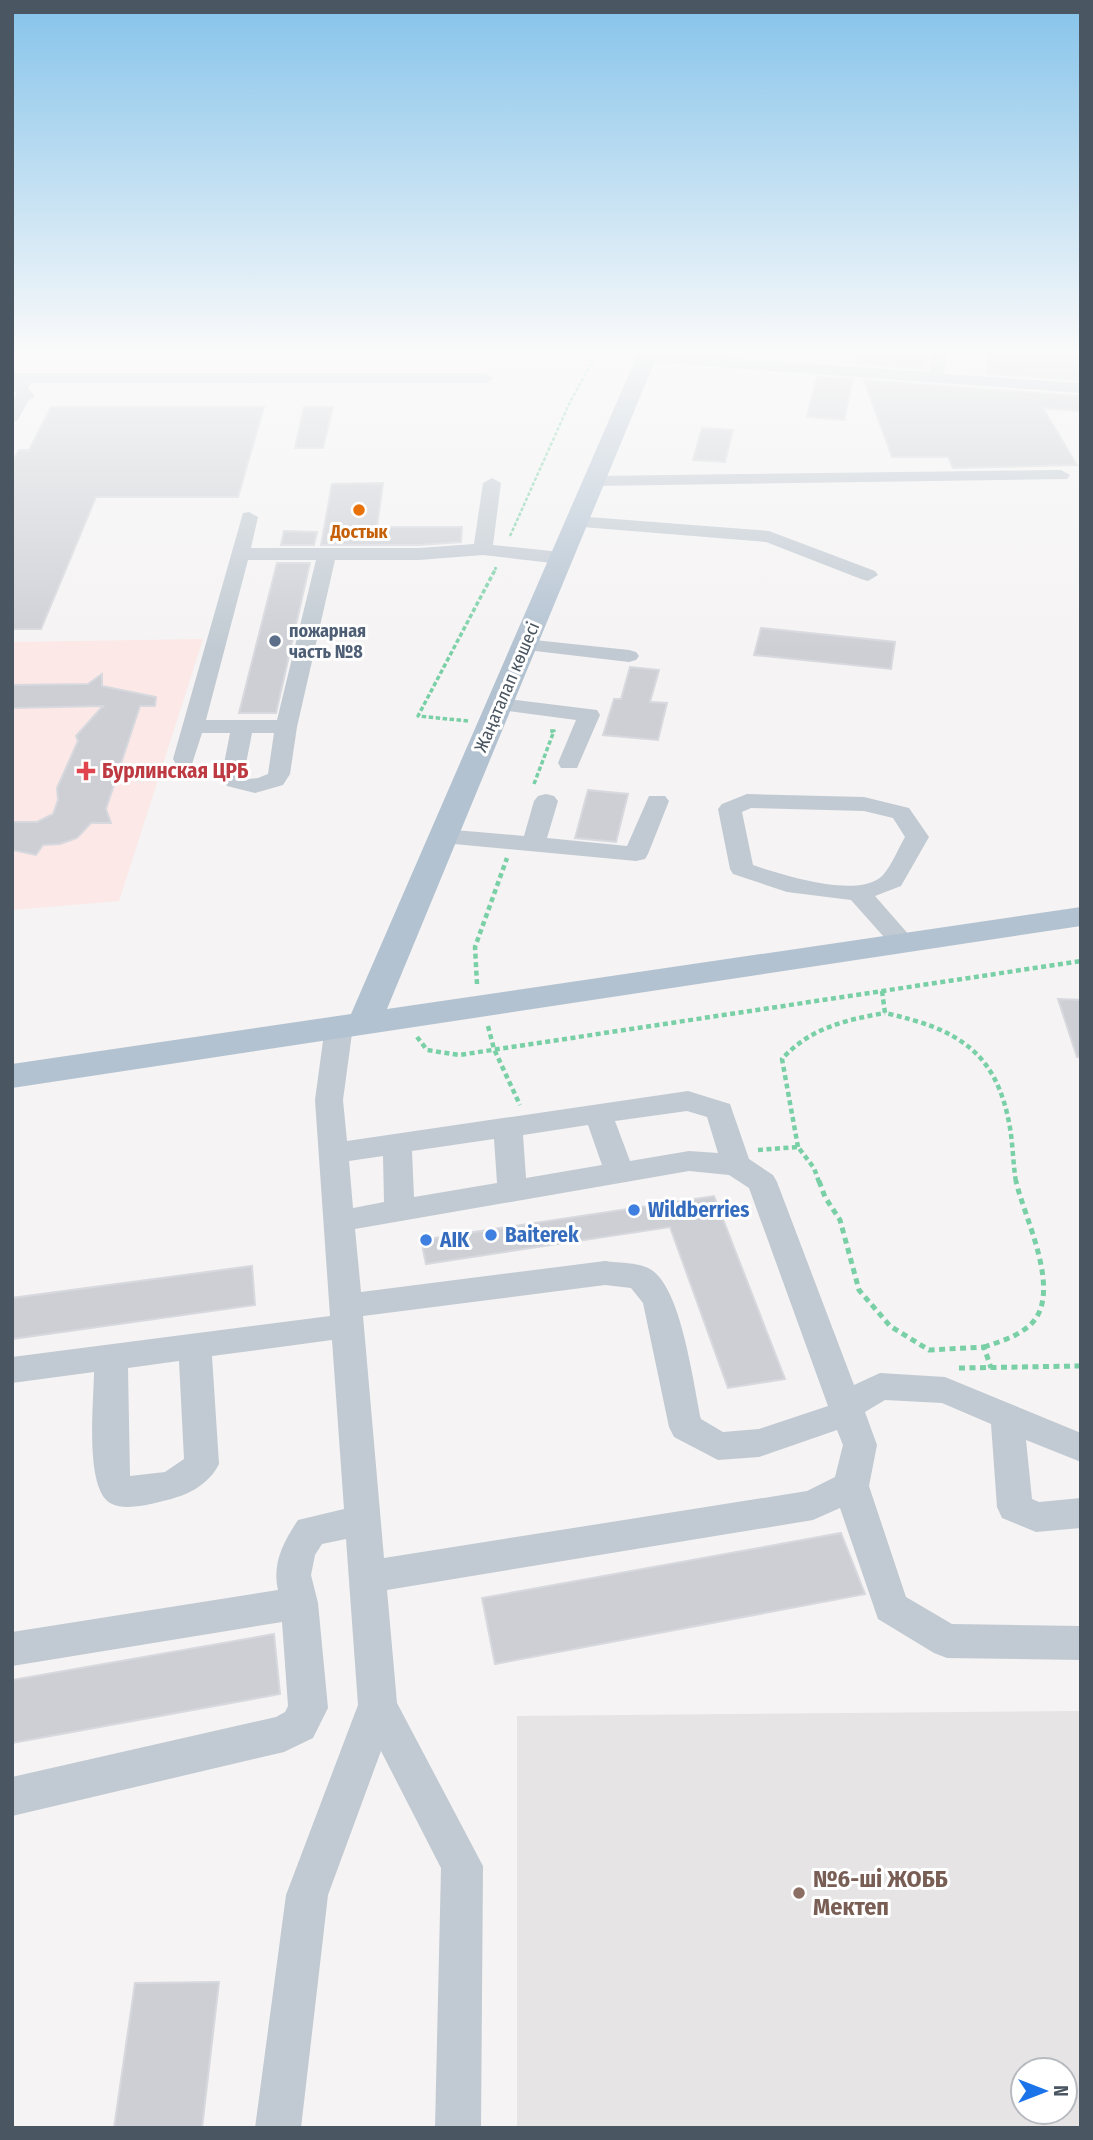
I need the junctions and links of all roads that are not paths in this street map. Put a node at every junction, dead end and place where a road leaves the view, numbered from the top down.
1 (607, 451) edge
2 (1061, 475) dead end
3 (594, 481) junction
4 (492, 483) dead end
5 (249, 517) dead end
6 (576, 522) junction
7 (483, 550) junction
8 (240, 554) junction
9 (327, 554) junction
10 (561, 558) junction
11 (868, 575) dead end
12 (525, 645) junction
13 (629, 656) dead end
14 (500, 704) junction
15 (193, 726) junction
16 (242, 726) junction
17 (286, 727) junction
18 (184, 759) dead end
19 (569, 763) dead end
20 (546, 801) dead end
21 (657, 801) dead end
22 (443, 836) junction
23 (533, 846) junction
24 (859, 894) junction
25 (1081, 916) edge
26 (901, 941) junction
27 (351, 1024) junction
28 (12, 1076) edge
29 (598, 1114) junction
30 (508, 1127) junction
31 (397, 1143) junction
32 (333, 1153) junction
33 (734, 1159) junction
34 (621, 1173) junction
35 (512, 1191) junction
36 (399, 1211) junction
37 (339, 1221) junction
38 (347, 1316) junction
39 (195, 1346) junction
40 (111, 1357) junction
41 (12, 1370) edge
42 (847, 1409) junction
43 (1007, 1416) junction
44 (1081, 1448) edge
45 (851, 1486) junction
46 (1081, 1513) edge
47 (364, 1520) junction
48 (368, 1577) junction
49 (299, 1603) junction
50 (1081, 1643) edge
51 (12, 1649) edge
52 (378, 1705) junction
53 (12, 1797) edge
54 (278, 2128) edge
55 (457, 2128) edge

1 - 3 main road, Жаңаталап көшесі
2 - 3 street
3 - 6 main road, Жаңаталап көшесі
4 - 7 street
5 - 8 street
6 - 10 main road, Жаңаталап көшесі
6 - 11 street
7 - 9 street
7 - 10 street
8 - 9 street
8 - 15 street
9 - 17 street
10 - 12 main road, Жаңаталап көшесі
12 - 13 street
12 - 14 main road, Жаңаталап көшесі
14 - 19 street
14 - 22 main road, Жаңаталап көшесі
15 - 16 street
15 - 18 street
16 - 17 street
16 - 17 street
20 - 23 street
21 - 23 street
22 - 23 street
22 - 27 main road, Жаңаталап көшесі
24 - 24 street
24 - 26 street
25 - 26 main road
26 - 27 main road
27 - 28 main road
27 - 32 street
29 - 30 street
29 - 33 street
29 - 34 street
30 - 31 street
30 - 35 street
31 - 32 street
31 - 36 street
32 - 37 street
33 - 34 street
33 - 42 street
34 - 35 street
35 - 36 street
36 - 37 street
37 - 38 street
38 - 39 street
38 - 42 street
38 - 47 street
39 - 40 street
39 - 40 street
40 - 41 street
42 - 43 street
42 - 45 street
43 - 44 street
43 - 46 street
45 - 48 street
45 - 50 street
47 - 48 street
47 - 49 street
48 - 52 street
49 - 51 street
49 - 53 street
52 - 54 street
52 - 55 street

